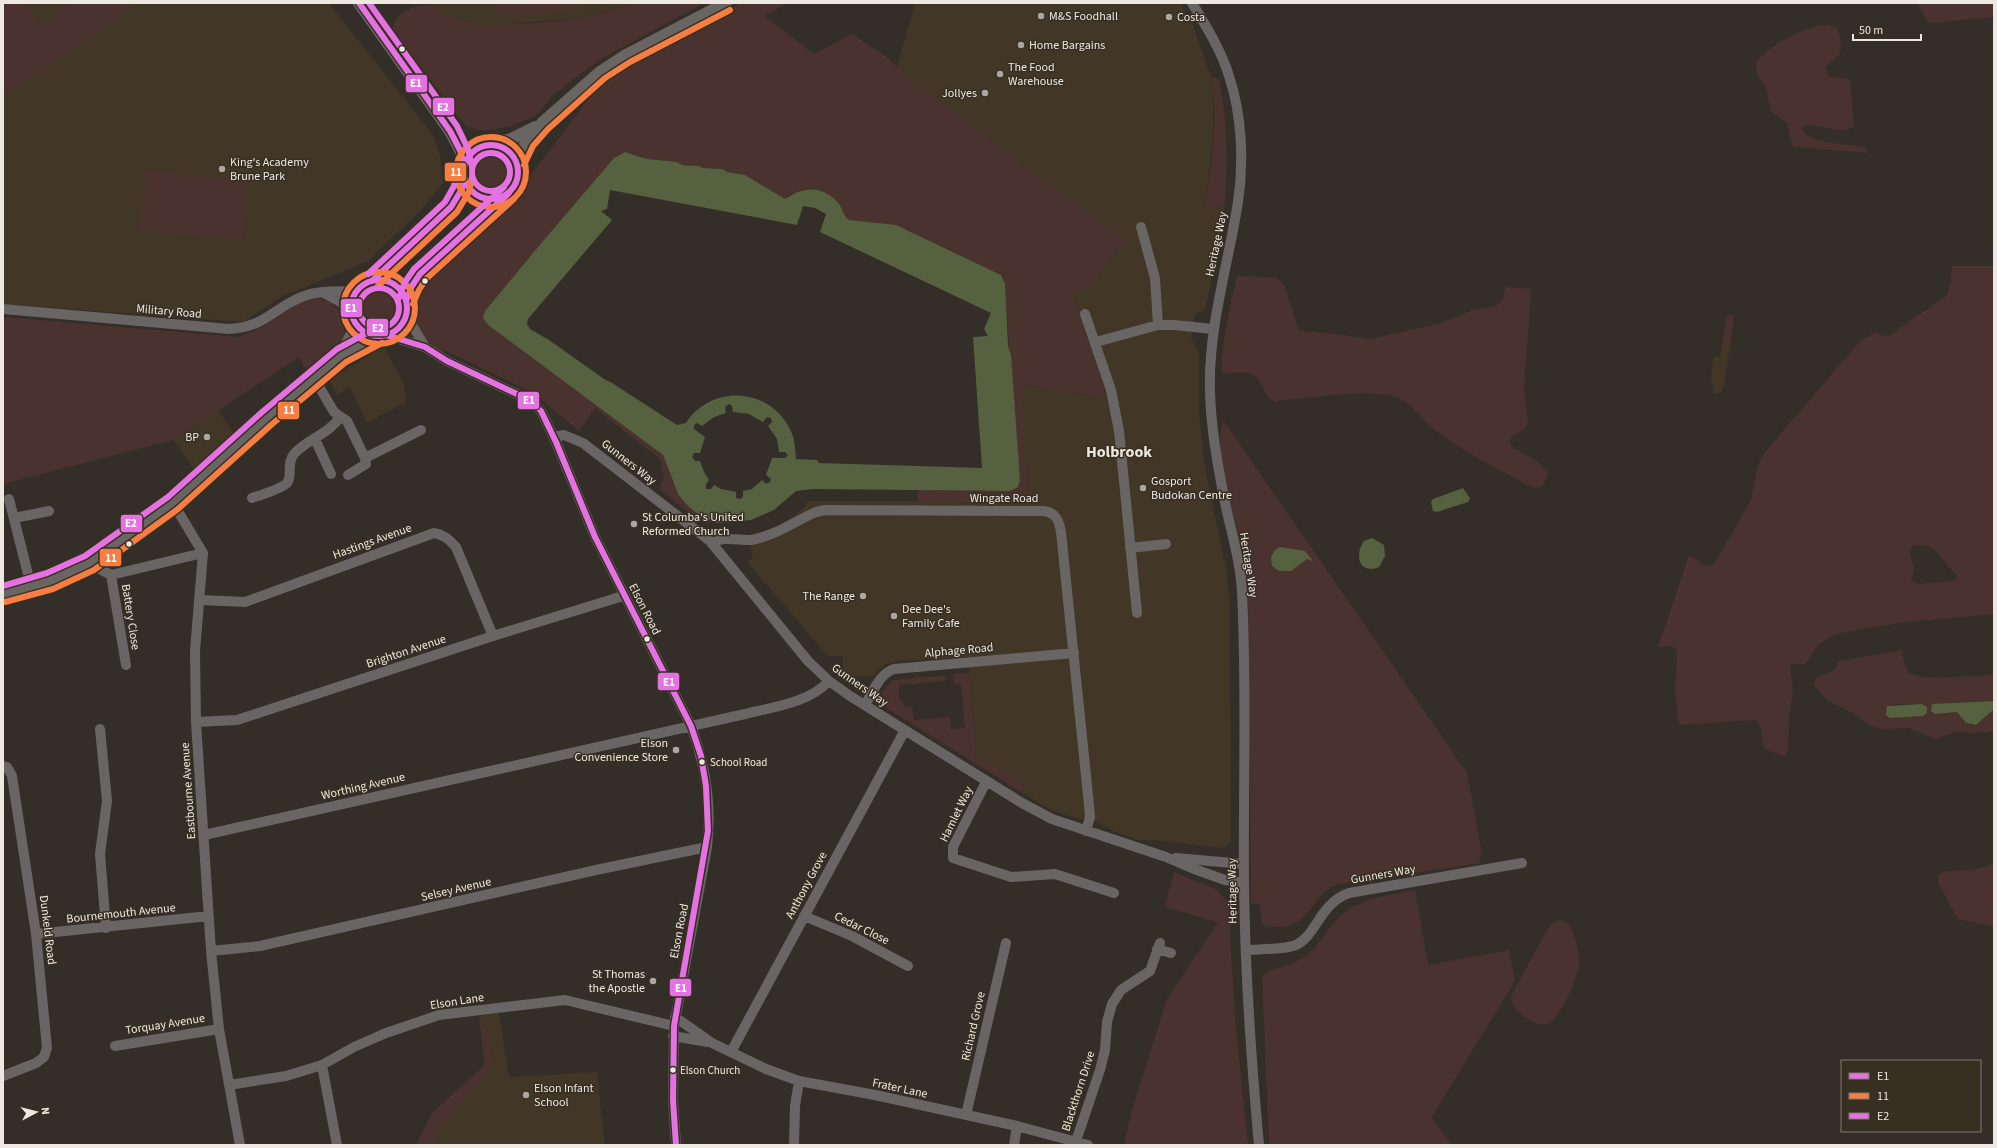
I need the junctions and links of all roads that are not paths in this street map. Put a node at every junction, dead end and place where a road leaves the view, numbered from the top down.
1 (359, 3) edge
2 (726, 3) edge
3 (1192, 3) edge
4 (542, 123) junction
5 (450, 131) junction
6 (486, 145) junction
7 (516, 162) junction
8 (464, 172) junction
9 (509, 193) junction
10 (1141, 227) dead end
11 (373, 280) junction
12 (356, 291) junction
13 (324, 293) junction
14 (406, 301) junction
15 (3, 309) edge
16 (1086, 314) dead end
17 (406, 315) junction
18 (353, 318) junction
19 (1158, 325) junction
20 (1213, 329) junction
21 (382, 335) junction
22 (1096, 342) junction
23 (425, 347) junction
24 (342, 354) junction
25 (314, 378) junction
26 (340, 416) junction
27 (421, 430) dead end
28 (554, 437) junction
29 (315, 439) junction
30 (365, 458) junction
31 (331, 474) dead end
32 (348, 476) dead end
33 (252, 498) dead end
34 (9, 499) dead end
35 (173, 503) junction
36 (49, 511) dead end
37 (14, 518) junction
38 (712, 544) junction
39 (1166, 544) dead end
40 (1130, 548) junction
41 (203, 553) junction
42 (89, 563) junction
43 (111, 575) junction
44 (32, 586) junction
45 (3, 594) edge
46 (623, 596) junction
47 (201, 600) junction
48 (1137, 613) dead end
49 (493, 636) junction
50 (1074, 653) junction
51 (126, 665) dead end
52 (829, 681) junction
53 (865, 706) junction
54 (196, 722) junction
55 (691, 726) junction
56 (100, 729) dead end
57 (905, 730) junction
58 (3, 766) edge
59 (986, 782) junction
60 (1086, 831) junction
61 (204, 835) junction
62 (707, 847) junction
63 (1166, 857) junction
64 (1522, 863) dead end
65 (1244, 864) junction
66 (1244, 883) junction
67 (1114, 893) dead end
68 (209, 916) junction
69 (804, 916) junction
70 (106, 928) junction
71 (36, 934) junction
72 (1006, 943) dead end
73 (1246, 950) junction
74 (211, 951) junction
75 (1170, 953) dead end
76 (908, 966) dead end
77 (674, 1026) junction
78 (219, 1029) junction
79 (712, 1043) junction
80 (116, 1046) dead end
81 (731, 1052) junction
82 (322, 1065) junction
83 (3, 1076) edge
84 (800, 1082) junction
85 (229, 1084) junction
86 (966, 1115) junction
87 (1017, 1126) junction
88 (1076, 1141) junction
89 (240, 1145) edge
90 (337, 1145) edge
91 (676, 1145) edge
92 (794, 1145) edge
93 (1014, 1145) edge
94 (1088, 1145) edge
95 (1259, 1145) edge

1 - 5 main road
2 - 4 main road
3 - 20 street, Heritage Way
4 - 6 main road
4 - 7 main road
5 - 6 main road
5 - 8 main road
6 - 7 main road
6 - 8 main road
7 - 9 main road
8 - 9 main road
8 - 11 main road
9 - 14 main road
10 - 19 street
11 - 12 main road
11 - 14 main road
12 - 13 street, Military Road
12 - 18 main road
13 - 15 street, Military Road
13 - 18 street
14 - 17 main road
16 - 22 street
17 - 21 main road
17 - 23 street, Elson Road
18 - 21 main road
18 - 24 main road
19 - 20 street
19 - 22 street
20 - 65 street, Heritage Way
21 - 23 street, Elson Road
21 - 24 main road
22 - 40 street
23 - 28 street, Elson Road
24 - 25 main road
25 - 26 street
25 - 35 main road
26 - 29 street
26 - 30 street
27 - 30 street
28 - 38 street, Gunners Way
28 - 46 street, Elson Road
29 - 31 street
29 - 33 street
30 - 32 street
34 - 37 street
35 - 41 street
35 - 42 main road
36 - 37 street
37 - 44 street
38 - 50 street, Wingate Road
38 - 52 street, Gunners Way
39 - 40 street
40 - 48 street
41 - 43 street
41 - 47 street, Eastbourne Avenue
42 - 43 street, Battery Close
42 - 44 main road
43 - 51 street, Battery Close
44 - 45 main road
46 - 49 street, Brighton Avenue
46 - 55 street, Elson Road
47 - 49 street, Hastings Avenue
47 - 54 street, Eastbourne Avenue
49 - 54 street, Brighton Avenue
50 - 53 street, Alphage Road
50 - 60 street, Wingate Road
52 - 53 street, Gunners Way
52 - 55 street
53 - 57 street, Gunners Way
54 - 61 street, Eastbourne Avenue
55 - 61 street, Worthing Avenue
55 - 62 street, Elson Road
56 - 70 street
57 - 59 street, Gunners Way
57 - 69 street, Anthony Grove
58 - 71 street, Dunkeld Road
59 - 60 street, Gunners Way
59 - 67 street, Hamlet Way
60 - 63 street, Gunners Way
61 - 68 street, Eastbourne Avenue
62 - 74 street, Selsey Avenue
62 - 77 street, Elson Road
63 - 65 street, Gunners Way
63 - 66 street, Gunners Way
64 - 73 street, Gunners Way
65 - 66 street, Heritage Way
66 - 73 street, Heritage Way
68 - 70 street, Bournemouth Avenue
68 - 74 street, Eastbourne Avenue
69 - 76 street, Cedar Close
69 - 81 street, Anthony Grove
70 - 71 street, Bournemouth Avenue
71 - 83 street, Dunkeld Road
72 - 86 street, Richard Grove
73 - 95 street, Heritage Way
74 - 78 street, Eastbourne Avenue
75 - 88 street, Blackthorn Drive
77 - 79 street, Frater Lane
77 - 79 street, Frater Lane
77 - 82 street, Elson Lane
77 - 91 street, Elson Road
78 - 80 street, Torquay Avenue
78 - 85 street, Eastbourne Avenue
79 - 81 street, Frater Lane
81 - 84 street, Frater Lane
82 - 85 street, Elson Lane
82 - 90 street
84 - 86 street, Frater Lane
84 - 92 street
85 - 89 street, Eastbourne Avenue
86 - 87 street, Frater Lane
87 - 88 street, Frater Lane
87 - 93 street
88 - 94 street, Frater Lane

